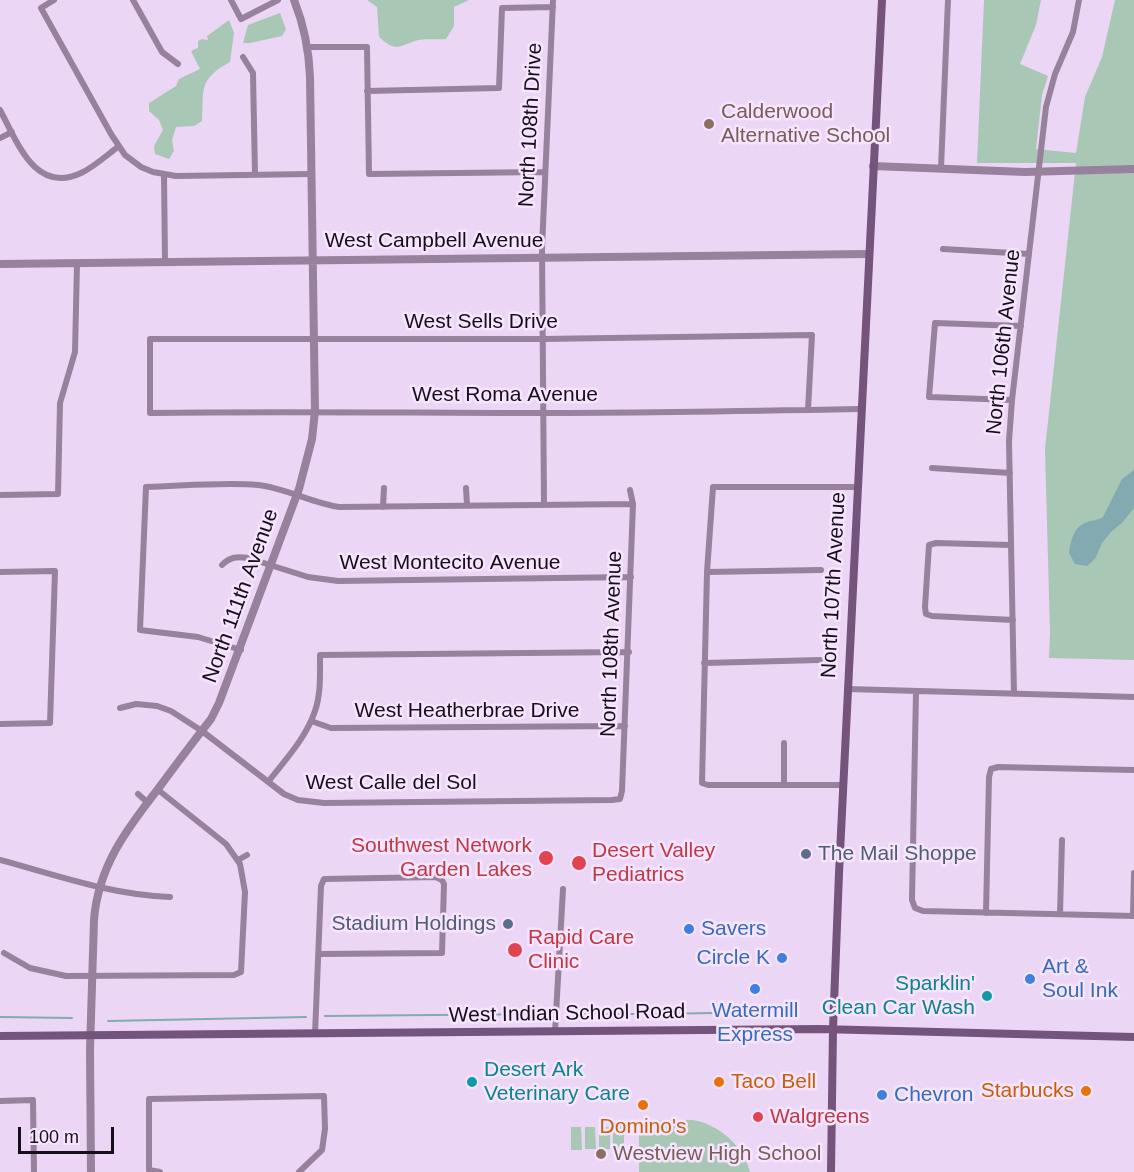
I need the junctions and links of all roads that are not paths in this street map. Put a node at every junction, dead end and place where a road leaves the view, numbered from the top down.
1 (54, 0) edge
2 (134, 0) edge
3 (231, 0) edge
4 (278, 0) edge
5 (294, 0) edge
6 (882, 0) edge
7 (948, 0) edge
8 (1079, 0) edge
9 (553, 4) edge
10 (308, 47) junction
11 (243, 57) dead end
12 (178, 64) dead end
13 (367, 91) junction
14 (0, 110) edge
15 (12, 132) junction
16 (0, 138) edge
17 (119, 146) junction
18 (873, 166) junction
19 (941, 168) junction
20 (1134, 169) edge
21 (544, 172) junction
22 (1038, 172) junction
23 (164, 174) junction
24 (311, 174) junction
25 (255, 175) junction
26 (943, 249) dead end
27 (868, 254) junction
28 (1029, 254) junction
29 (542, 259) junction
30 (313, 260) junction
31 (77, 262) junction
32 (165, 262) junction
33 (0, 264) edge
34 (1021, 326) junction
35 (314, 338) junction
36 (543, 339) junction
37 (1012, 400) junction
38 (860, 409) junction
39 (808, 410) junction
40 (315, 411) junction
41 (150, 413) joint
42 (543, 413) junction
43 (932, 468) dead end
44 (1010, 472) junction
45 (857, 487) junction
46 (384, 488) dead end
47 (466, 488) dead end
48 (630, 490) dead end
49 (0, 495) edge
50 (297, 496) junction
51 (544, 504) junction
52 (633, 504) junction
53 (467, 505) junction
54 (383, 507) junction
55 (1011, 545) junction
56 (222, 565) dead end
57 (271, 565) junction
58 (821, 570) dead end
59 (0, 572) edge
60 (707, 572) junction
61 (632, 578) junction
62 (1013, 620) junction
63 (241, 650) junction
64 (629, 652) junction
65 (820, 660) dead end
66 (704, 663) junction
67 (848, 689) junction
68 (916, 691) junction
69 (1014, 694) junction
70 (1134, 697) edge
71 (120, 708) dead end
72 (311, 721) junction
73 (0, 724) edge
74 (625, 726) junction
75 (202, 731) junction
76 (784, 742) dead end
77 (1134, 770) edge
78 (268, 782) junction
79 (784, 785) junction
80 (843, 785) junction
81 (158, 789) junction
82 (138, 794) dead end
83 (620, 799) joint
84 (147, 802) junction
85 (1062, 840) dead end
86 (247, 855) dead end
87 (0, 860) edge
88 (238, 860) junction
89 (1134, 873) edge
90 (99, 887) junction
91 (562, 889) dead end
92 (170, 897) dead end
93 (986, 913) junction
94 (1060, 915) junction
95 (1134, 916) edge
96 (4, 953) dead end
97 (319, 954) junction
98 (93, 976) junction
99 (833, 1029) junction
100 (555, 1032) junction
101 (315, 1034) junction
102 (0, 1036) edge
103 (91, 1036) junction
104 (1134, 1037) edge
105 (0, 1101) edge
106 (34, 1172) edge
107 (91, 1172) edge
108 (160, 1172) edge
109 (299, 1172) edge
110 (831, 1172) edge

1 - 17 street
2 - 12 street
3 - 4 street
5 - 10 street, North 111th Avenue
6 - 18 main road, North 107th Avenue
7 - 19 street
8 - 22 street, North 106th Avenue
9 - 13 street
9 - 21 street, North 108th Drive
10 - 13 street
10 - 24 street, North 111th Avenue
11 - 25 street
13 - 21 street
14 - 15 street
15 - 16 street
15 - 17 street
17 - 23 street
18 - 19 street
18 - 27 main road, North 107th Avenue
19 - 22 street
20 - 22 street
21 - 29 street, North 108th Drive
22 - 28 street, North 106th Avenue
23 - 25 street
23 - 32 street
24 - 25 street
24 - 30 street, North 111th Avenue
26 - 28 street
27 - 29 street, West Campbell Avenue
27 - 38 main road, North 107th Avenue
28 - 34 street, North 106th Avenue
29 - 30 street, West Campbell Avenue
29 - 36 street, North 108th Drive
30 - 32 street, West Campbell Avenue
30 - 35 street, North 111th Avenue
31 - 32 street, West Campbell Avenue
31 - 33 street, West Campbell Avenue
31 - 49 street
34 - 37 street, North 106th Avenue
34 - 37 street
35 - 36 street, West Sells Drive
35 - 40 street, North 111th Avenue
35 - 41 street, West Sells Drive
36 - 39 street, West Sells Drive
36 - 42 street, North 108th Drive
37 - 44 street, North 106th Avenue
38 - 39 street, West Roma Avenue
38 - 45 main road, North 107th Avenue
39 - 42 street, West Roma Avenue
40 - 41 street, West Roma Avenue
40 - 42 street, West Roma Avenue
40 - 50 street, North 111th Avenue
42 - 51 street, North 108th Drive
43 - 44 street
44 - 55 street, North 106th Avenue
45 - 60 street
45 - 67 main road, North 107th Avenue
46 - 54 street
47 - 53 street
48 - 52 street, North 108th Avenue
50 - 54 street
50 - 57 street, North 111th Avenue
50 - 63 street
51 - 52 street
51 - 53 street
52 - 61 street, North 108th Avenue
53 - 54 street
55 - 62 street, North 106th Avenue
55 - 62 street
56 - 57 street, West Montecito Avenue
57 - 61 street, West Montecito Avenue
57 - 63 street, North 111th Avenue
58 - 60 street
59 - 73 street
60 - 66 street
61 - 64 street, North 108th Avenue
62 - 69 street, North 106th Avenue
63 - 75 street, North 111th Avenue
64 - 72 street
64 - 74 street, North 108th Avenue
65 - 66 street
66 - 79 street
67 - 68 street
67 - 80 main road, North 107th Avenue
68 - 69 street
68 - 93 street
69 - 70 street
71 - 75 street, West Calle del Sol
72 - 74 street, West Heatherbrae Drive
72 - 78 street
74 - 83 street, North 108th Avenue
75 - 78 street, West Calle del Sol
75 - 81 street, North 111th Avenue
76 - 79 street
77 - 93 street
78 - 83 street, West Calle del Sol
79 - 80 street
80 - 99 main road, North 107th Avenue
81 - 84 street, North 111th Avenue
81 - 88 street
82 - 84 street
84 - 90 street, North 111th Avenue
85 - 94 street
86 - 88 street
87 - 90 street
88 - 98 street
89 - 95 street
90 - 92 street
90 - 98 street, North 111th Avenue
91 - 100 street
93 - 94 street
94 - 95 street
96 - 98 street
97 - 97 street
97 - 101 street
98 - 103 street, North 111th Avenue
99 - 100 main road, West Indian School Road
99 - 104 main road, West Indian School Road
99 - 110 main road, North 107th Avenue
100 - 101 main road, West Indian School Road
101 - 103 main road, West Indian School Road
102 - 103 main road, West Indian School Road
103 - 107 street, North 111th Avenue
105 - 106 street
108 - 109 street

